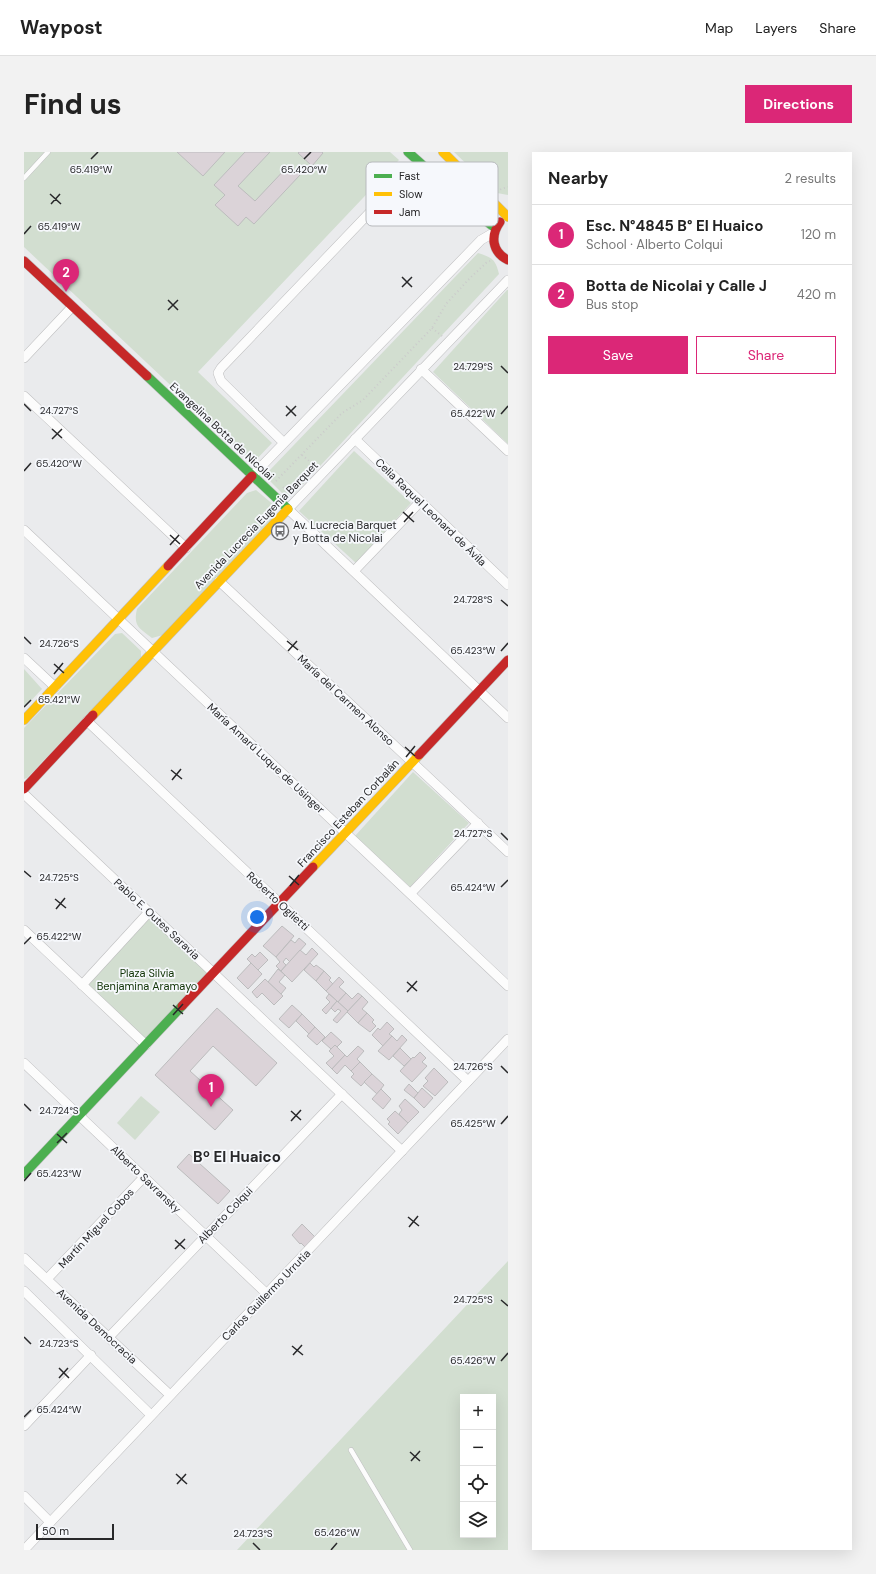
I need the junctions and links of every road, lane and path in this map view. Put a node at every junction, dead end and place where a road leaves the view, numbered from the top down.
1 (48, 152) edge
2 (408, 152) edge
3 (442, 152) edge
4 (418, 162) edge
5 (452, 162) edge
6 (24, 178) edge
7 (498, 207) edge
8 (366, 216) edge
9 (508, 217) edge
10 (498, 223) edge
11 (490, 226) edge
12 (496, 226) edge
13 (494, 230) junction
14 (495, 259) dead end
15 (508, 260) edge
16 (24, 261) edge
17 (508, 280) edge
18 (72, 307) junction
19 (432, 328) junction
20 (448, 342) junction
21 (24, 358) edge
22 (421, 369) junction
23 (24, 396) edge
24 (355, 439) junction
25 (284, 442) junction
26 (508, 451) edge
27 (302, 455) junction
28 (322, 473) junction
29 (252, 476) junction
30 (267, 490) junction
31 (420, 502) junction
32 (288, 509) junction
33 (24, 530) edge
34 (186, 548) junction
35 (354, 571) junction
36 (219, 581) junction
37 (508, 585) edge
38 (119, 620) junction
39 (152, 651) junction
40 (24, 658) edge
41 (508, 660) edge
42 (55, 687) junction
43 (479, 691) junction
44 (508, 718) edge
45 (24, 720) edge
46 (87, 721) junction
47 (413, 762) junction
48 (24, 789) edge
49 (24, 794) edge
50 (478, 823) junction
51 (346, 833) junction
52 (508, 852) edge
53 (412, 893) junction
54 (280, 903) junction
55 (149, 912) junction
56 (24, 930) edge
57 (214, 973) junction
58 (82, 985) junction
59 (508, 986) edge
60 (508, 1039) edge
61 (146, 1045) junction
62 (24, 1063) edge
63 (468, 1081) junction
64 (342, 1094) junction
65 (79, 1116) junction
66 (402, 1151) junction
67 (24, 1174) edge
68 (144, 1177) junction
69 (205, 1235) junction
70 (24, 1258) edge
71 (47, 1279) junction
72 (267, 1294) junction
73 (26, 1297) edge
74 (109, 1337) junction
75 (91, 1355) junction
76 (170, 1395) junction
77 (151, 1415) junction
78 (24, 1426) edge
79 (351, 1450) dead end
80 (24, 1496) edge
81 (50, 1522) junction
82 (24, 1550) edge
83 (410, 1550) edge

1 - 6 lane
2 - 4 street
3 - 5 street
7 - 9 street
8 - 25 street
9 - 10 street
11 - 13 street
12 - 13 street
13 - 15 street
13 - 25 street
14 - 19 path
16 - 18 street, Evangelina Botta de Nicolai
17 - 20 street, Avenida Lucrecia Eugenia Barquet
18 - 21 street
18 - 29 street, Evangelina Botta de Nicolai
19 - 20 path
19 - 27 path
20 - 22 street, Avenida Lucrecia Eugenia Barquet
22 - 24 street, Avenida Lucrecia Eugenia Barquet
22 - 26 street
23 - 34 street
24 - 28 street, Avenida Lucrecia Eugenia Barquet
24 - 31 street, Celia Raquel Leonard de Ávila
25 - 29 street
27 - 28 path
27 - 30 path
28 - 32 street, Avenida Lucrecia Eugenia Barquet
29 - 30 street, Evangelina Botta de Nicolai
29 - 34 street
30 - 32 street, Evangelina Botta de Nicolai
31 - 35 street
31 - 37 street, Celia Raquel Leonard de Ávila
32 - 35 street, Evangelina Botta de Nicolai
32 - 36 street, Avenida Lucrecia Eugenia Barquet
33 - 38 street, María Amarú Luque de Usinger
34 - 38 street
35 - 43 street, Evangelina Botta de Nicolai
36 - 39 street, Avenida Lucrecia Eugenia Barquet
36 - 47 street, María del Carmen Alonso
38 - 39 street, María Amarú Luque de Usinger
38 - 42 street
39 - 46 street, Avenida Lucrecia Eugenia Barquet
39 - 51 street, María Amarú Luque de Usinger
40 - 42 street
41 - 43 street, Francisco Esteban Corbalán
42 - 45 street
43 - 44 street, Evangelina Botta de Nicolai
43 - 47 street, Francisco Esteban Corbalán
46 - 48 street, Avenida Lucrecia Eugenia Barquet
46 - 54 street, Roberto Oglietti
47 - 50 street, María del Carmen Alonso
47 - 51 street, Francisco Esteban Corbalán
49 - 55 street, Pablo E. Outes Saravia
50 - 52 street, María del Carmen Alonso
50 - 53 street
51 - 53 street, María Amarú Luque de Usinger
51 - 54 street, Francisco Esteban Corbalán
53 - 59 street, María Amarú Luque de Usinger
54 - 57 street, Francisco Esteban Corbalán
54 - 63 street, Roberto Oglietti
55 - 57 street, Pablo E. Outes Saravia
55 - 58 street
56 - 58 street
57 - 61 street, Francisco Esteban Corbalán
57 - 64 street, Pablo E. Outes Saravia
58 - 61 street
60 - 63 street, Carlos Guillermo Urrutia
61 - 65 street, Francisco Esteban Corbalán
62 - 65 street, Alberto Savransky
63 - 66 street, Carlos Guillermo Urrutia
64 - 66 street, Pablo E. Outes Saravia
64 - 69 street, Alberto Colqui
65 - 67 street, Francisco Esteban Corbalán
65 - 68 street, Alberto Savransky
66 - 72 street, Carlos Guillermo Urrutia
68 - 69 street, Alberto Savransky
68 - 71 street, Martín Miguel Cobos
69 - 72 street, Alberto Savransky
69 - 74 street, Alberto Colqui
70 - 71 street, Avenida Democracia
71 - 74 street, Avenida Democracia
72 - 76 street, Carlos Guillermo Urrutia
73 - 75 street
74 - 76 street, Avenida Democracia
75 - 77 street
75 - 78 street
76 - 77 street, Carlos Guillermo Urrutia
77 - 81 street, Carlos Guillermo Urrutia
79 - 83 lane
80 - 81 street
81 - 82 street, Carlos Guillermo Urrutia

